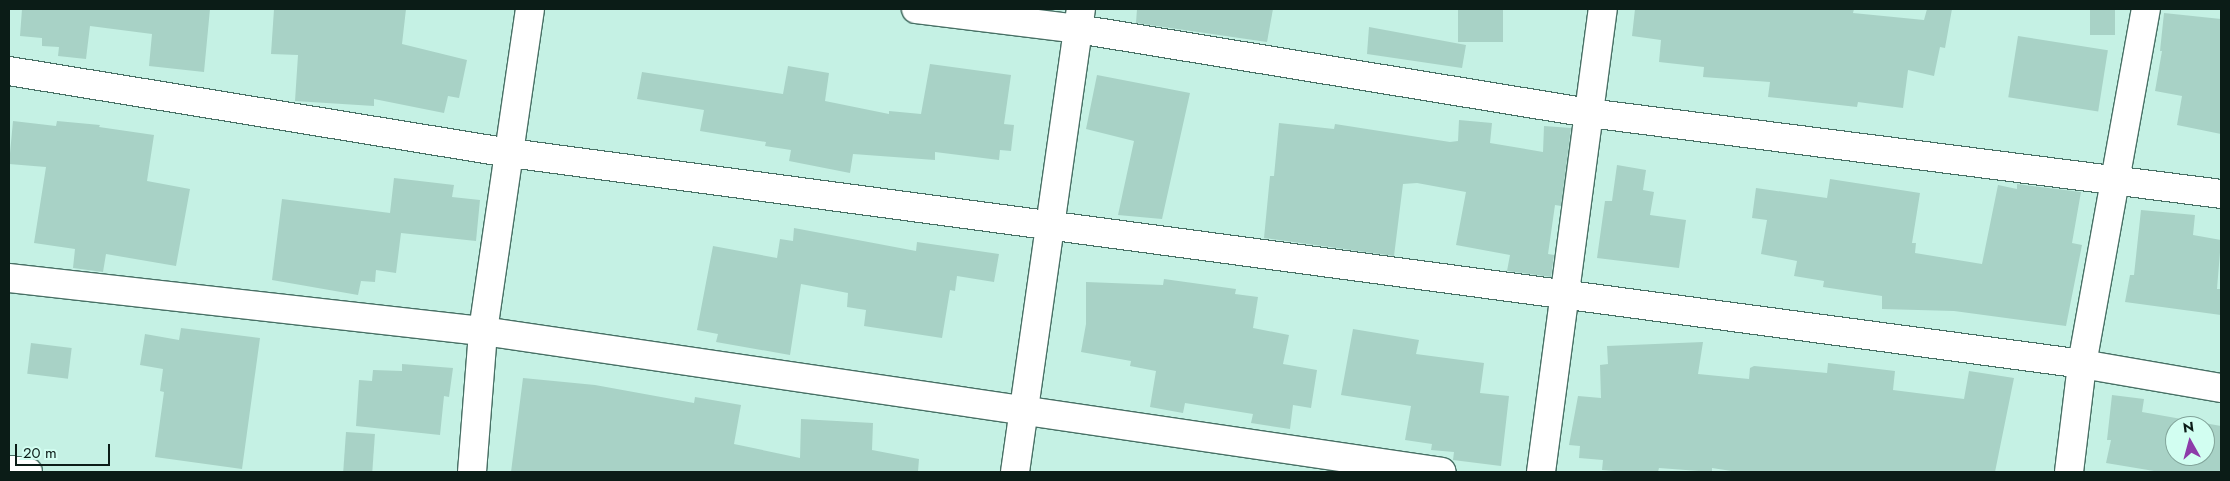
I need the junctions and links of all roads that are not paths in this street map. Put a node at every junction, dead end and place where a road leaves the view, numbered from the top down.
1 (530, 9) edge
2 (916, 9) edge
3 (1603, 9) edge
4 (2146, 9) edge
5 (1080, 19) edge
6 (9, 71) edge
7 (1589, 114) junction
8 (510, 153) junction
9 (2114, 179) junction
10 (2221, 194) edge
11 (1049, 223) junction
12 (9, 278) edge
13 (1564, 296) junction
14 (484, 331) junction
15 (2082, 364) junction
16 (2221, 388) edge
17 (1024, 412) junction
18 (9, 470) edge
19 (28, 472) edge
20 (472, 472) edge
21 (1015, 472) edge
22 (1442, 472) edge
23 (1541, 472) edge
24 (2069, 472) edge

1 - 8 street
2 - 5 street
3 - 7 street
4 - 9 street
5 - 7 street
5 - 11 street
6 - 8 street
7 - 9 street
7 - 13 street
8 - 11 street
8 - 14 street
9 - 10 street
9 - 15 street
11 - 13 street
11 - 17 street
12 - 14 street
13 - 15 street
13 - 23 street
14 - 17 street
14 - 20 street
15 - 16 street
15 - 24 street
17 - 21 street
17 - 22 street
18 - 19 street

